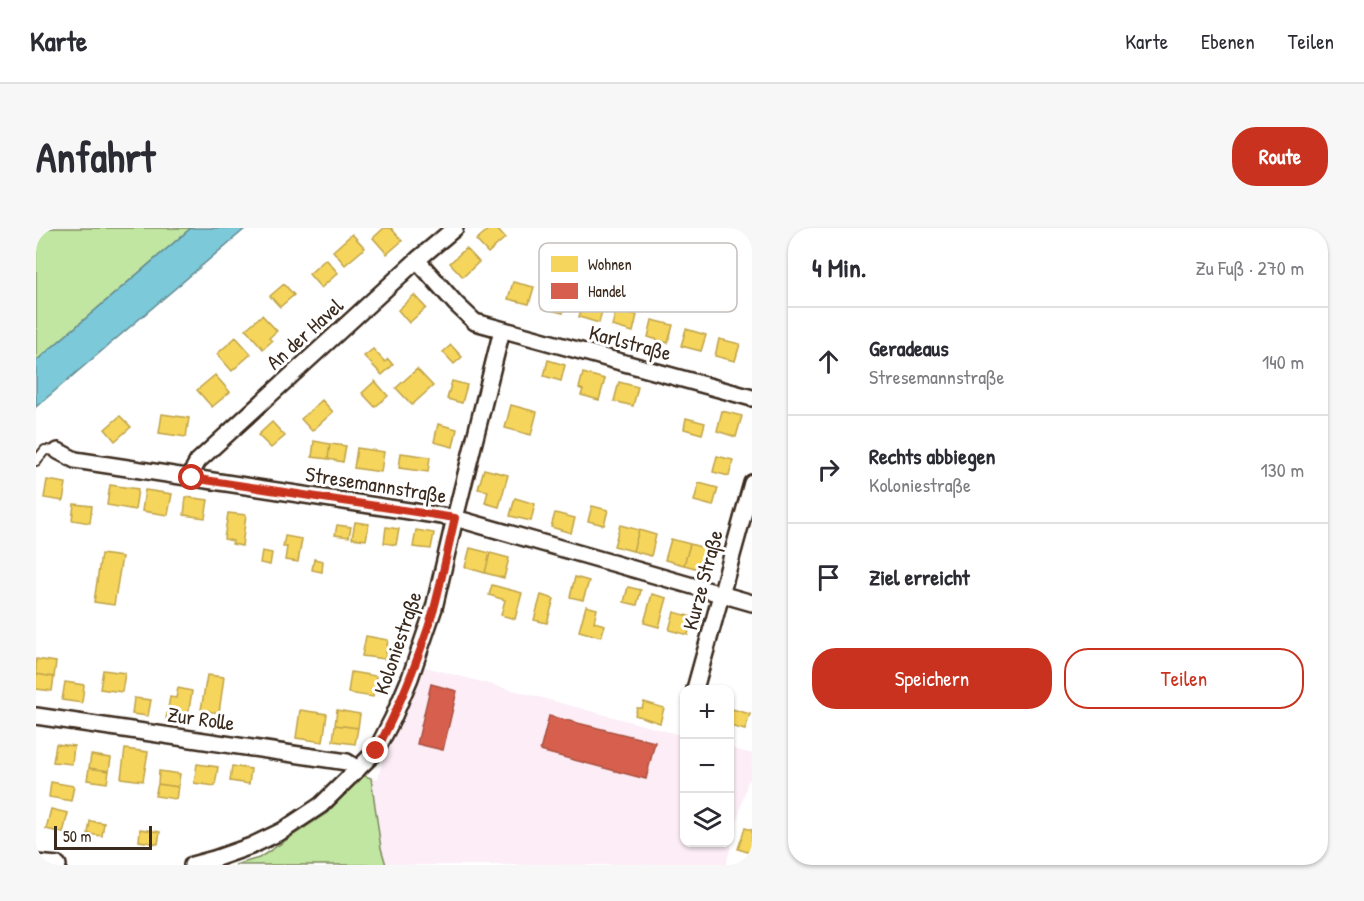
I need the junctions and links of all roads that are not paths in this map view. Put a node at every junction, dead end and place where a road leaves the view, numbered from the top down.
1 (455, 228) edge
2 (417, 261) junction
3 (502, 330) junction
4 (752, 398) edge
5 (58, 451) joint
6 (36, 461) edge
7 (192, 478) junction
8 (752, 483) edge
9 (455, 518) junction
10 (721, 595) junction
11 (752, 603) edge
12 (696, 685) edge
13 (36, 716) edge
14 (358, 769) junction
15 (36, 863) edge
16 (58, 865) edge
17 (192, 865) edge

1 - 2 street, An der Havel
2 - 3 street, Karlstraße
2 - 7 street, An der Havel
3 - 4 street, Karlstraße
3 - 9 street, Koloniestraße
5 - 6 lane
5 - 7 street, Stresemannstraße
7 - 9 street, Stresemannstraße
8 - 10 street, Kurze Straße
9 - 10 street, Stresemannstraße
9 - 14 street, Koloniestraße
10 - 11 street, Stresemannstraße
10 - 12 street, Kurze Straße
13 - 14 street, Zur Rolle
14 - 17 street, Koloniestraße
15 - 16 street

